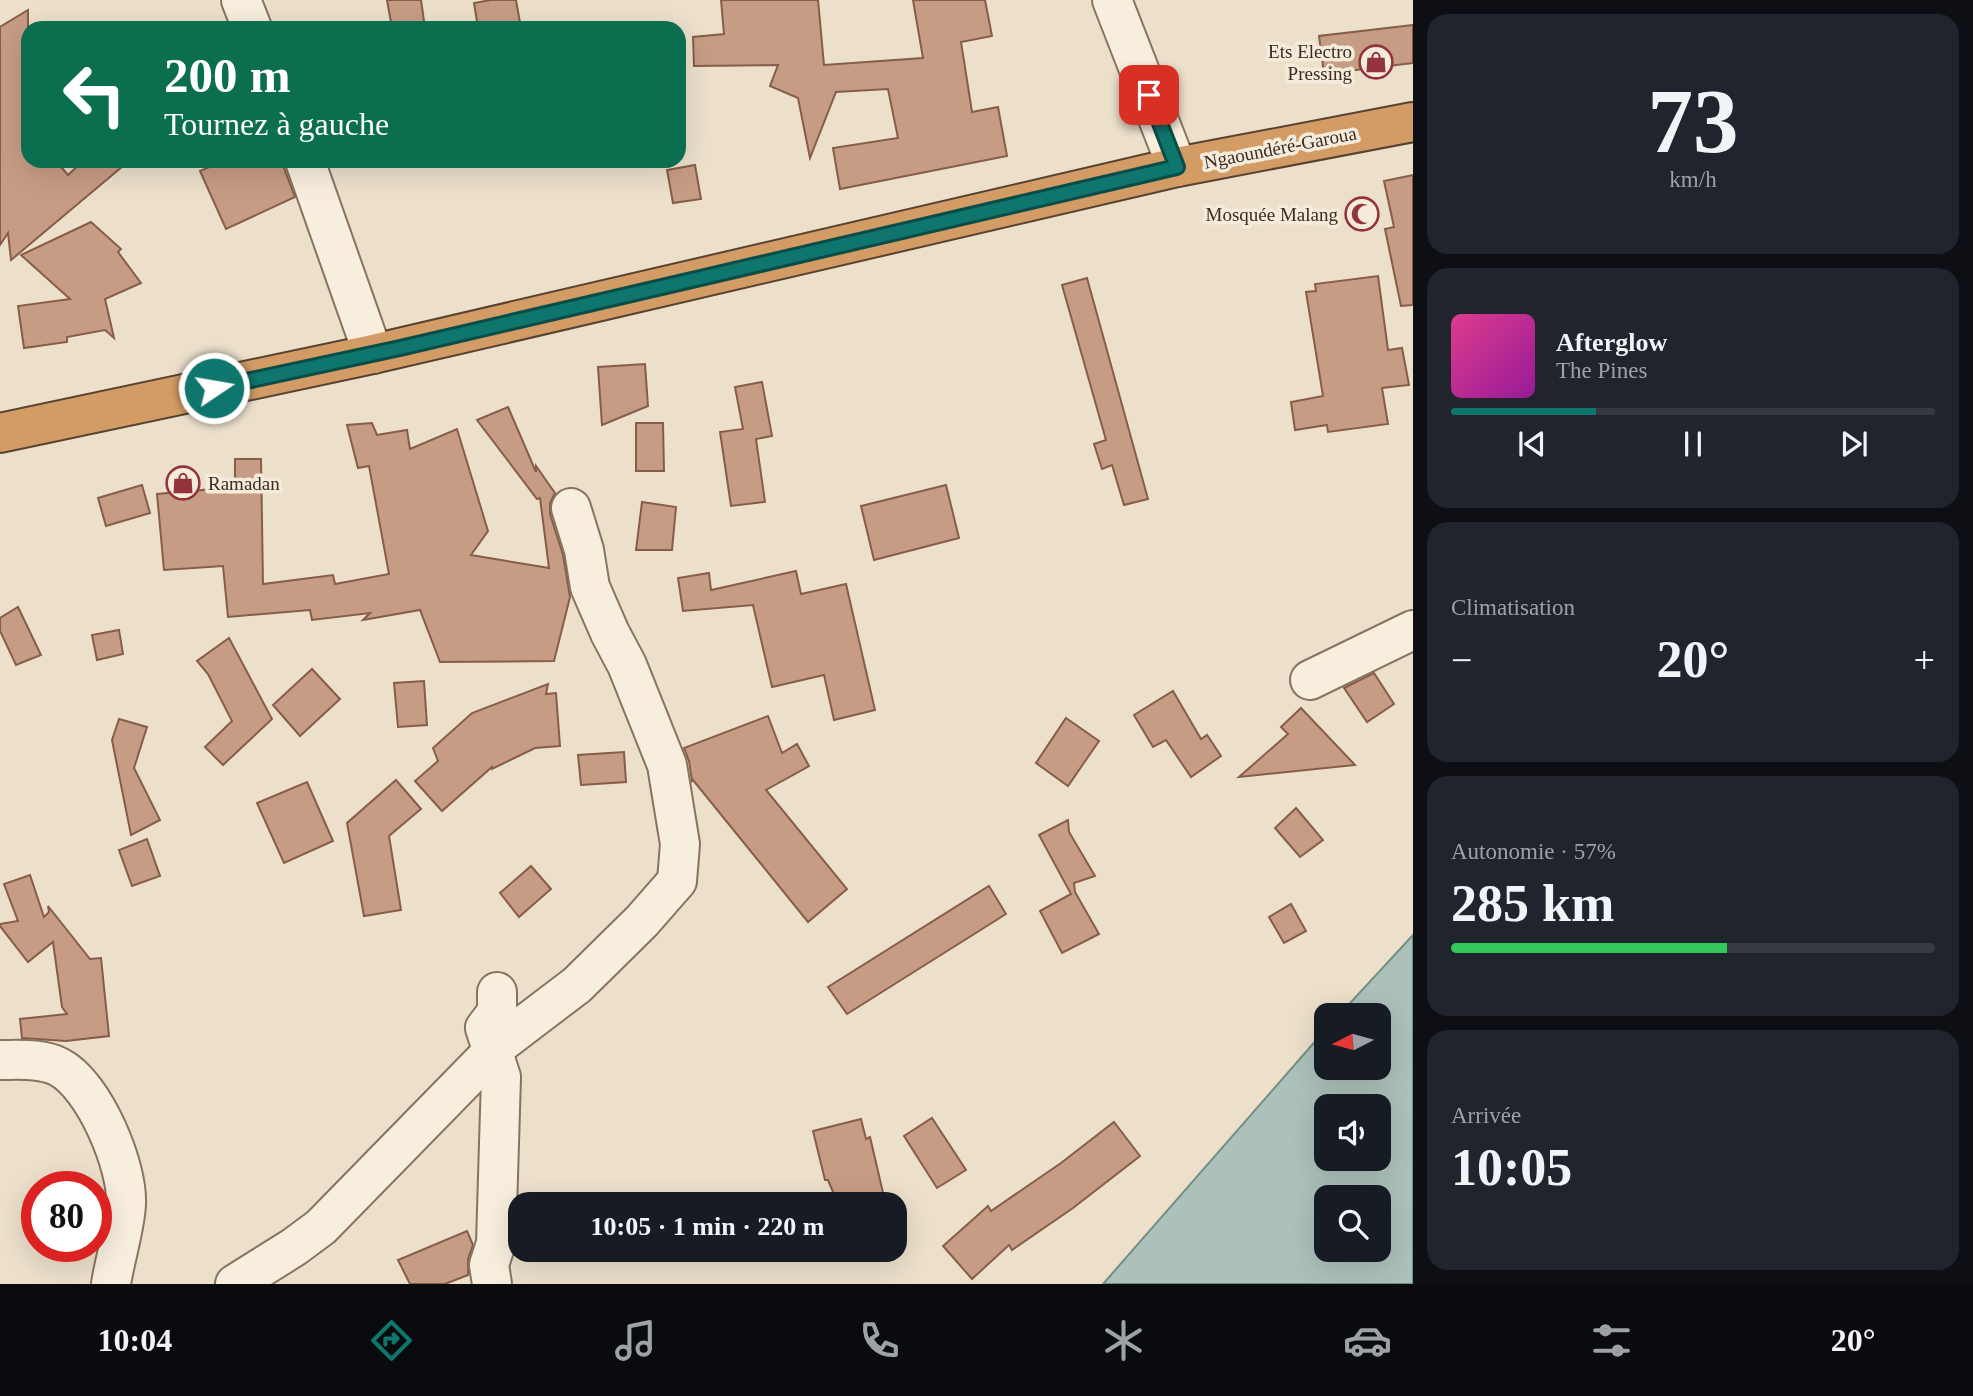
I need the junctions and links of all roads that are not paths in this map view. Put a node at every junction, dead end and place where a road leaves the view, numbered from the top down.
1 (241, 0) edge
2 (1112, 0) edge
3 (249, 21) edge
4 (1413, 122) edge
5 (1177, 167) junction
6 (307, 168) edge
7 (373, 354) junction
8 (0, 433) edge
9 (571, 508) dead end
10 (1413, 630) edge
11 (1310, 680) dead end
12 (497, 992) dead end
13 (492, 1052) junction
14 (0, 1060) edge
15 (111, 1284) edge
16 (235, 1284) edge
17 (492, 1284) edge

1 - 3 street
2 - 5 street
4 - 5 highway, Ngaoundéré-Garoua
5 - 7 highway, Ngaoundéré-Garoua
6 - 7 street
7 - 8 highway, Ngaoundéré-Garoua
9 - 13 street
10 - 11 street
12 - 13 street
13 - 16 street
13 - 17 street
14 - 15 street

